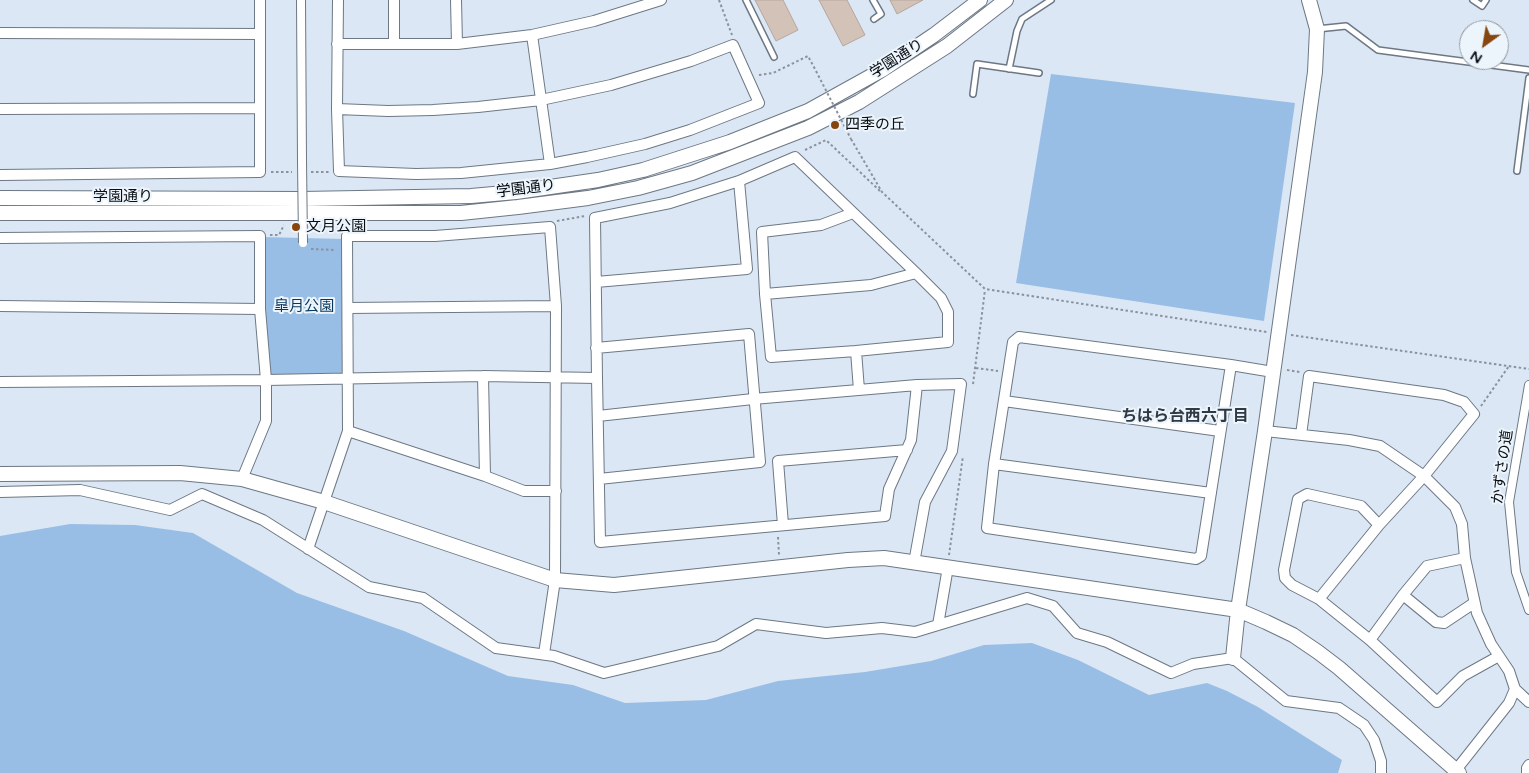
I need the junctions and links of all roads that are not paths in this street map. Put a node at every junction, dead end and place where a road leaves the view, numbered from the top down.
1 (260, 0) edge
2 (301, 0) edge
3 (338, 0) edge
4 (394, 0) edge
5 (456, 0) edge
6 (661, 0) edge
7 (746, 0) edge
8 (873, 0) edge
9 (980, 0) edge
10 (1006, 0) edge
11 (1051, 0) edge
12 (1309, 0) edge
13 (1473, 0) edge
14 (1486, 0) edge
15 (874, 19) dead end
16 (1317, 29) junction
17 (0, 33) edge
18 (260, 34) junction
19 (532, 35) junction
20 (338, 44) junction
21 (394, 44) junction
22 (457, 44) junction
23 (774, 56) dead end
24 (1009, 69) junction
25 (1529, 70) edge
26 (1039, 73) dead end
27 (1529, 78) edge
28 (973, 94) dead end
29 (541, 100) junction
30 (260, 108) junction
31 (0, 109) edge
32 (338, 109) junction
33 (550, 164) junction
34 (1517, 171) dead end
35 (0, 175) edge
36 (738, 181) junction
37 (0, 198) edge
38 (0, 213) edge
39 (853, 213) junction
40 (0, 238) edge
41 (303, 243) road end
42 (916, 274) junction
43 (596, 282) junction
44 (765, 294) junction
45 (0, 306) edge
46 (556, 306) junction
47 (260, 308) junction
48 (348, 308) junction
49 (596, 348) junction
50 (856, 351) junction
51 (1231, 365) junction
52 (1273, 370) junction
53 (483, 376) junction
54 (556, 377) junction
55 (596, 378) junction
56 (349, 379) junction
57 (266, 380) junction
58 (0, 382) edge
59 (917, 385) junction
60 (1529, 385) edge
61 (859, 390) junction
62 (754, 399) junction
63 (1004, 401) junction
64 (598, 416) junction
65 (348, 431) junction
66 (1220, 431) junction
67 (1265, 431) junction
68 (1301, 435) junction
69 (907, 450) junction
70 (994, 464) junction
71 (0, 474) edge
72 (484, 476) junction
73 (1424, 476) junction
74 (242, 479) junction
75 (599, 479) junction
76 (556, 491) junction
77 (0, 492) edge
78 (1211, 493) junction
79 (324, 502) junction
80 (782, 524) junction
81 (1380, 525) junction
82 (308, 549) junction
83 (1465, 558) junction
84 (914, 563) junction
85 (948, 568) junction
86 (555, 580) junction
87 (1403, 595) junction
88 (1319, 599) junction
89 (1474, 603) junction
90 (1238, 610) junction
91 (1529, 610) edge
92 (938, 625) junction
93 (1370, 640) junction
94 (544, 654) junction
95 (1499, 656) junction
96 (1233, 658) junction
97 (1515, 689) junction
98 (1529, 702) edge
99 (1529, 765) edge
100 (1458, 772) edge
101 (1381, 773) edge
102 (1527, 773) edge

1 - 18 street
2 - 41 street, bridge
3 - 20 street
4 - 21 street
5 - 22 street
6 - 19 street
7 - 23 lane
8 - 15 lane
9 - 37 street, 学園通り
10 - 38 street, 学園通り
11 - 24 lane
12 - 16 street
13 - 14 lane
16 - 25 lane
16 - 52 street
17 - 18 street
18 - 30 street
19 - 22 street
19 - 29 street
20 - 21 street
20 - 32 street
21 - 22 street
24 - 26 lane
24 - 28 lane
27 - 34 lane
29 - 32 street
29 - 33 street
29 - 33 street
30 - 31 street
30 - 35 street
32 - 33 street
36 - 39 street
36 - 43 street
36 - 43 street
39 - 42 street
39 - 44 street
40 - 47 street
42 - 44 street
42 - 50 street
43 - 49 street
44 - 50 street
45 - 47 street
46 - 48 street
46 - 48 street
46 - 54 street
47 - 57 street
48 - 56 street
49 - 55 street
49 - 62 street
50 - 61 street
51 - 52 street
51 - 63 street
51 - 66 street
52 - 67 street
53 - 54 street
53 - 56 street
53 - 72 street
54 - 55 street
54 - 76 street
55 - 64 street
56 - 57 street
56 - 65 street
57 - 58 street
57 - 74 street
59 - 61 street
59 - 69 street
59 - 84 street
60 - 91 street, かずさの道
61 - 62 street
62 - 64 street
62 - 75 street
63 - 66 street
63 - 70 street
64 - 75 street
65 - 72 street
65 - 79 street
66 - 78 street
67 - 68 street
67 - 90 street
68 - 73 street
68 - 73 street
69 - 80 street
69 - 80 street
70 - 78 street
70 - 78 street
71 - 74 street
72 - 76 street
73 - 81 street
73 - 83 street
74 - 79 street
75 - 80 street
76 - 86 street
77 - 82 street
79 - 82 street
79 - 86 street
81 - 88 street
81 - 88 street
82 - 94 street
83 - 87 street
83 - 89 street
84 - 85 street
84 - 86 street
85 - 90 street
85 - 92 street
86 - 94 street
87 - 89 street
87 - 93 street
88 - 93 street
89 - 95 street
90 - 96 street
90 - 100 street
92 - 94 street
92 - 96 street
93 - 95 street
95 - 97 street
96 - 101 street
97 - 98 street
97 - 100 street
99 - 102 street

